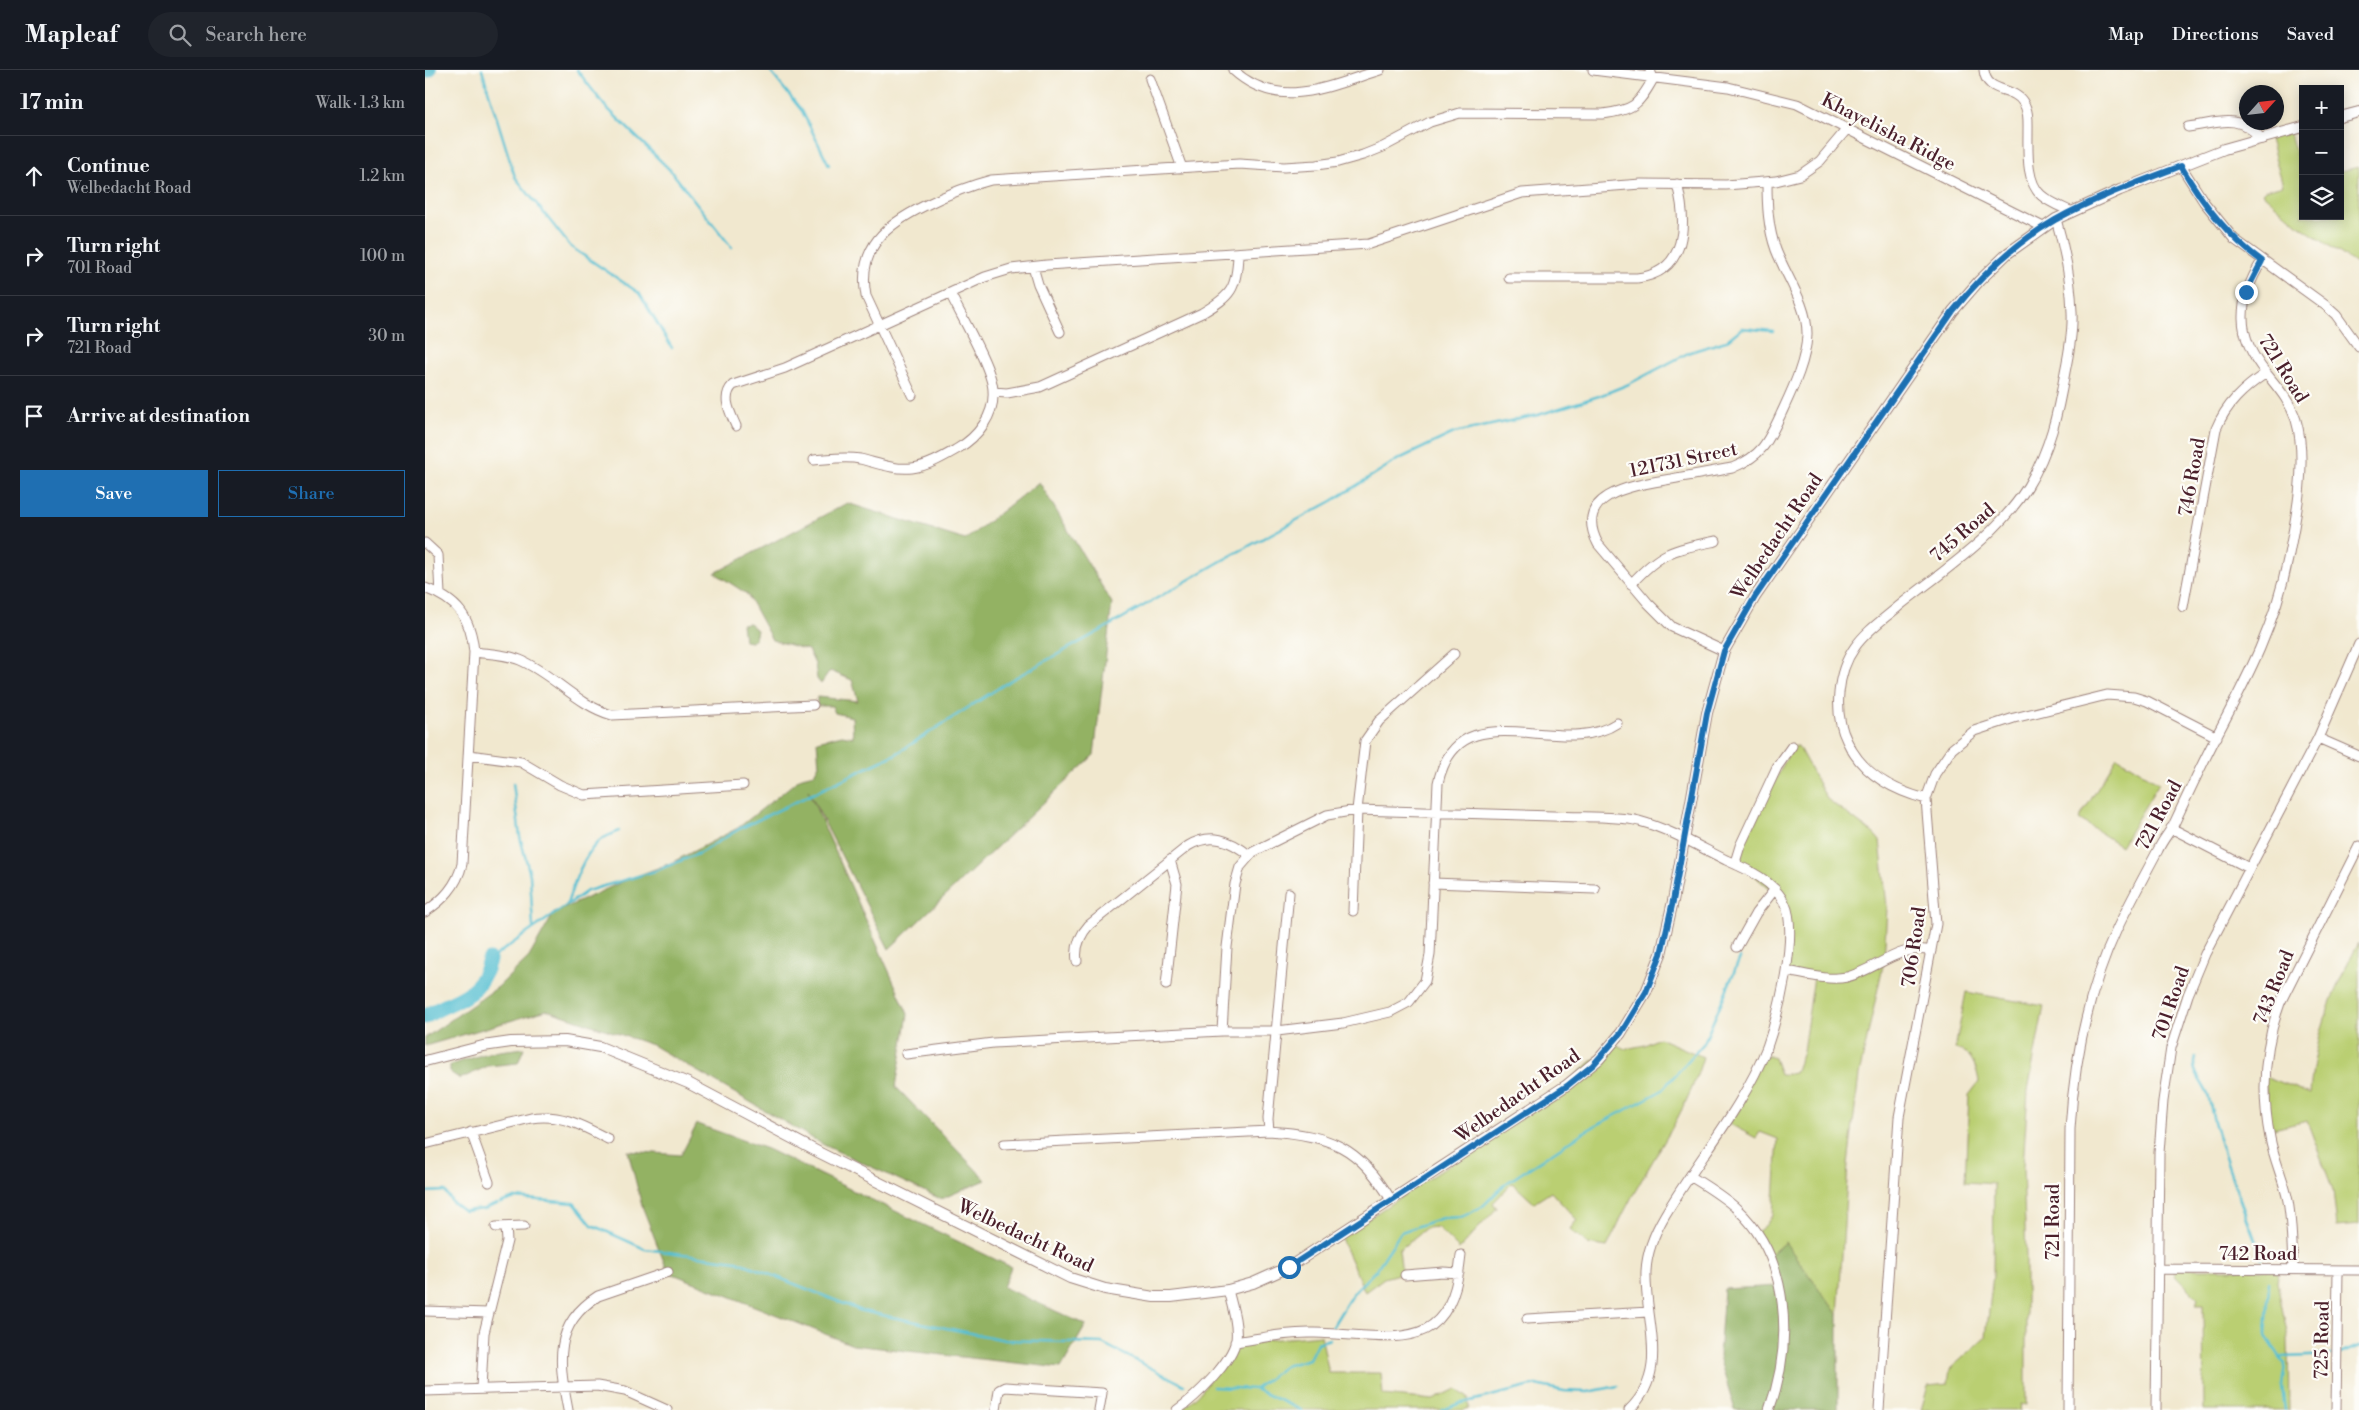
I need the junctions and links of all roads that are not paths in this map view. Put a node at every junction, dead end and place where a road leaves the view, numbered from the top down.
1 (1233, 70) edge
2 (1380, 70) edge
3 (1593, 70) edge
4 (1984, 70) edge
5 (1651, 74) edge
6 (1150, 79) dead end
7 (2359, 112) edge
8 (2344, 116) edge
9 (2188, 127) dead end
10 (2299, 128) edge
11 (1847, 129) junction
12 (2262, 139) junction
13 (2181, 166) junction
14 (1182, 168) junction
15 (1767, 182) junction
16 (1677, 184) junction
17 (2072, 212) junction
18 (2056, 220) junction
19 (2043, 227) junction
20 (1238, 254) junction
21 (2262, 261) junction
22 (1033, 267) junction
23 (1509, 278) dead end
24 (950, 293) junction
25 (880, 324) junction
26 (1060, 332) dead end
27 (2359, 347) edge
28 (2266, 373) junction
29 (993, 392) junction
30 (912, 395) dead end
31 (736, 426) dead end
32 (814, 460) dead end
33 (1715, 541) dead end
34 (425, 543) edge
35 (1631, 584) junction
36 (425, 588) edge
37 (440, 594) junction
38 (2183, 607) dead end
39 (2359, 644) edge
40 (1724, 651) junction
41 (474, 652) junction
42 (1454, 654) dead end
43 (813, 705) dead end
44 (1617, 723) dead end
45 (2217, 737) junction
46 (2318, 738) junction
47 (1792, 746) dead end
48 (469, 755) junction
49 (2359, 756) edge
50 (743, 785) dead end
51 (1926, 799) junction
52 (1357, 810) junction
53 (1436, 813) junction
54 (2171, 828) junction
55 (1685, 839) junction
56 (2359, 846) edge
57 (1249, 855) junction
58 (1170, 860) junction
59 (1737, 864) junction
60 (2249, 868) junction
61 (1433, 883) junction
62 (1595, 889) dead end
63 (1775, 889) junction
64 (1289, 893) dead end
65 (425, 912) edge
66 (1353, 912) dead end
67 (1737, 947) dead end
68 (1931, 951) junction
69 (1077, 962) dead end
70 (1785, 971) junction
71 (1167, 985) dead end
72 (1277, 1031) junction
73 (1222, 1032) junction
74 (906, 1054) dead end
75 (425, 1061) edge
76 (1269, 1131) junction
77 (471, 1132) junction
78 (608, 1139) dead end
79 (425, 1144) edge
80 (1004, 1144) dead end
81 (1690, 1176) junction
82 (489, 1182) dead end
83 (1391, 1200) junction
84 (524, 1226) dead end
85 (496, 1227) dead end
86 (506, 1227) junction
87 (1461, 1255) dead end
88 (2158, 1269) junction
89 (2293, 1270) junction
90 (2338, 1270) junction
91 (2359, 1270) edge
92 (668, 1272) dead end
93 (1459, 1273) junction
94 (1405, 1275) dead end
95 (1228, 1290) junction
96 (425, 1311) edge
97 (1649, 1312) junction
98 (488, 1313) junction
99 (1527, 1319) dead end
100 (1235, 1342) junction
101 (563, 1385) junction
102 (481, 1388) junction
103 (425, 1391) edge
104 (568, 1410) edge
105 (667, 1410) edge
106 (996, 1410) edge
107 (1099, 1410) edge
108 (1177, 1410) edge
109 (1629, 1410) edge
110 (1769, 1410) edge
111 (1879, 1410) edge
112 (2068, 1410) edge
113 (2156, 1410) edge
114 (2336, 1410) edge

1 - 2 street
3 - 5 street, Khayelisha Ridge
4 - 17 street
5 - 11 street, Khayelisha Ridge
5 - 14 street
6 - 14 street
7 - 8 street
9 - 12 street
10 - 12 street, Welbedacht Road
11 - 15 street
11 - 19 street, Khayelisha Ridge
12 - 13 street, Welbedacht Road
13 - 17 street, Welbedacht Road
13 - 21 street
14 - 25 street
15 - 16 street
15 - 35 street, 121731 Street
16 - 20 street
16 - 23 street
17 - 18 street, Welbedacht Road
18 - 19 street, Welbedacht Road
18 - 51 street, 745 Road
19 - 40 street, Welbedacht Road
20 - 22 street
20 - 29 street
21 - 27 street
21 - 28 street, 721 Road
22 - 24 street
22 - 26 street
24 - 25 street
24 - 29 street
25 - 30 street
25 - 31 street
28 - 38 street, 746 Road
28 - 45 street, 721 Road
29 - 32 street
33 - 35 street
34 - 37 street
35 - 40 street, 121731 Street
36 - 37 street
37 - 41 street
39 - 46 street, 701 Road
40 - 55 street, Welbedacht Road
41 - 43 street
41 - 48 street
42 - 52 street
44 - 53 street
45 - 51 street, 706 Road
45 - 54 street, 721 Road
46 - 49 street
46 - 60 street, 701 Road
47 - 59 street
48 - 50 street
48 - 65 street
51 - 68 street, 706 Road
52 - 53 street
52 - 57 street
52 - 66 street
53 - 55 street
53 - 61 street
54 - 60 street
54 - 112 street, 721 Road
55 - 59 street
55 - 83 street, Welbedacht Road
56 - 89 street, 743 Road
57 - 58 street
57 - 73 street
58 - 69 street
58 - 71 street
59 - 63 street
60 - 88 street, 701 Road
61 - 62 street
61 - 72 street
63 - 67 street
63 - 70 street
64 - 72 street
68 - 70 street
68 - 111 street, 706 Road
70 - 81 street
72 - 73 street
72 - 76 street
73 - 74 street
75 - 95 street, Welbedacht Road
76 - 80 street
76 - 83 street
77 - 78 street
77 - 79 street
77 - 82 street
81 - 97 street
81 - 110 street
83 - 95 street, Welbedacht Road
84 - 86 street
85 - 86 street
86 - 98 street
87 - 93 street
88 - 89 street, 742 Road
88 - 113 street, 701 Road
89 - 90 street, 742 Road
90 - 91 street, 742 Road
90 - 114 street, 725 Road
92 - 101 street
93 - 94 street
93 - 100 street
95 - 100 street
96 - 98 street
97 - 99 street
97 - 109 street
98 - 102 street
100 - 108 street
101 - 102 street
101 - 104 street
101 - 105 street
102 - 103 street
106 - 107 street

